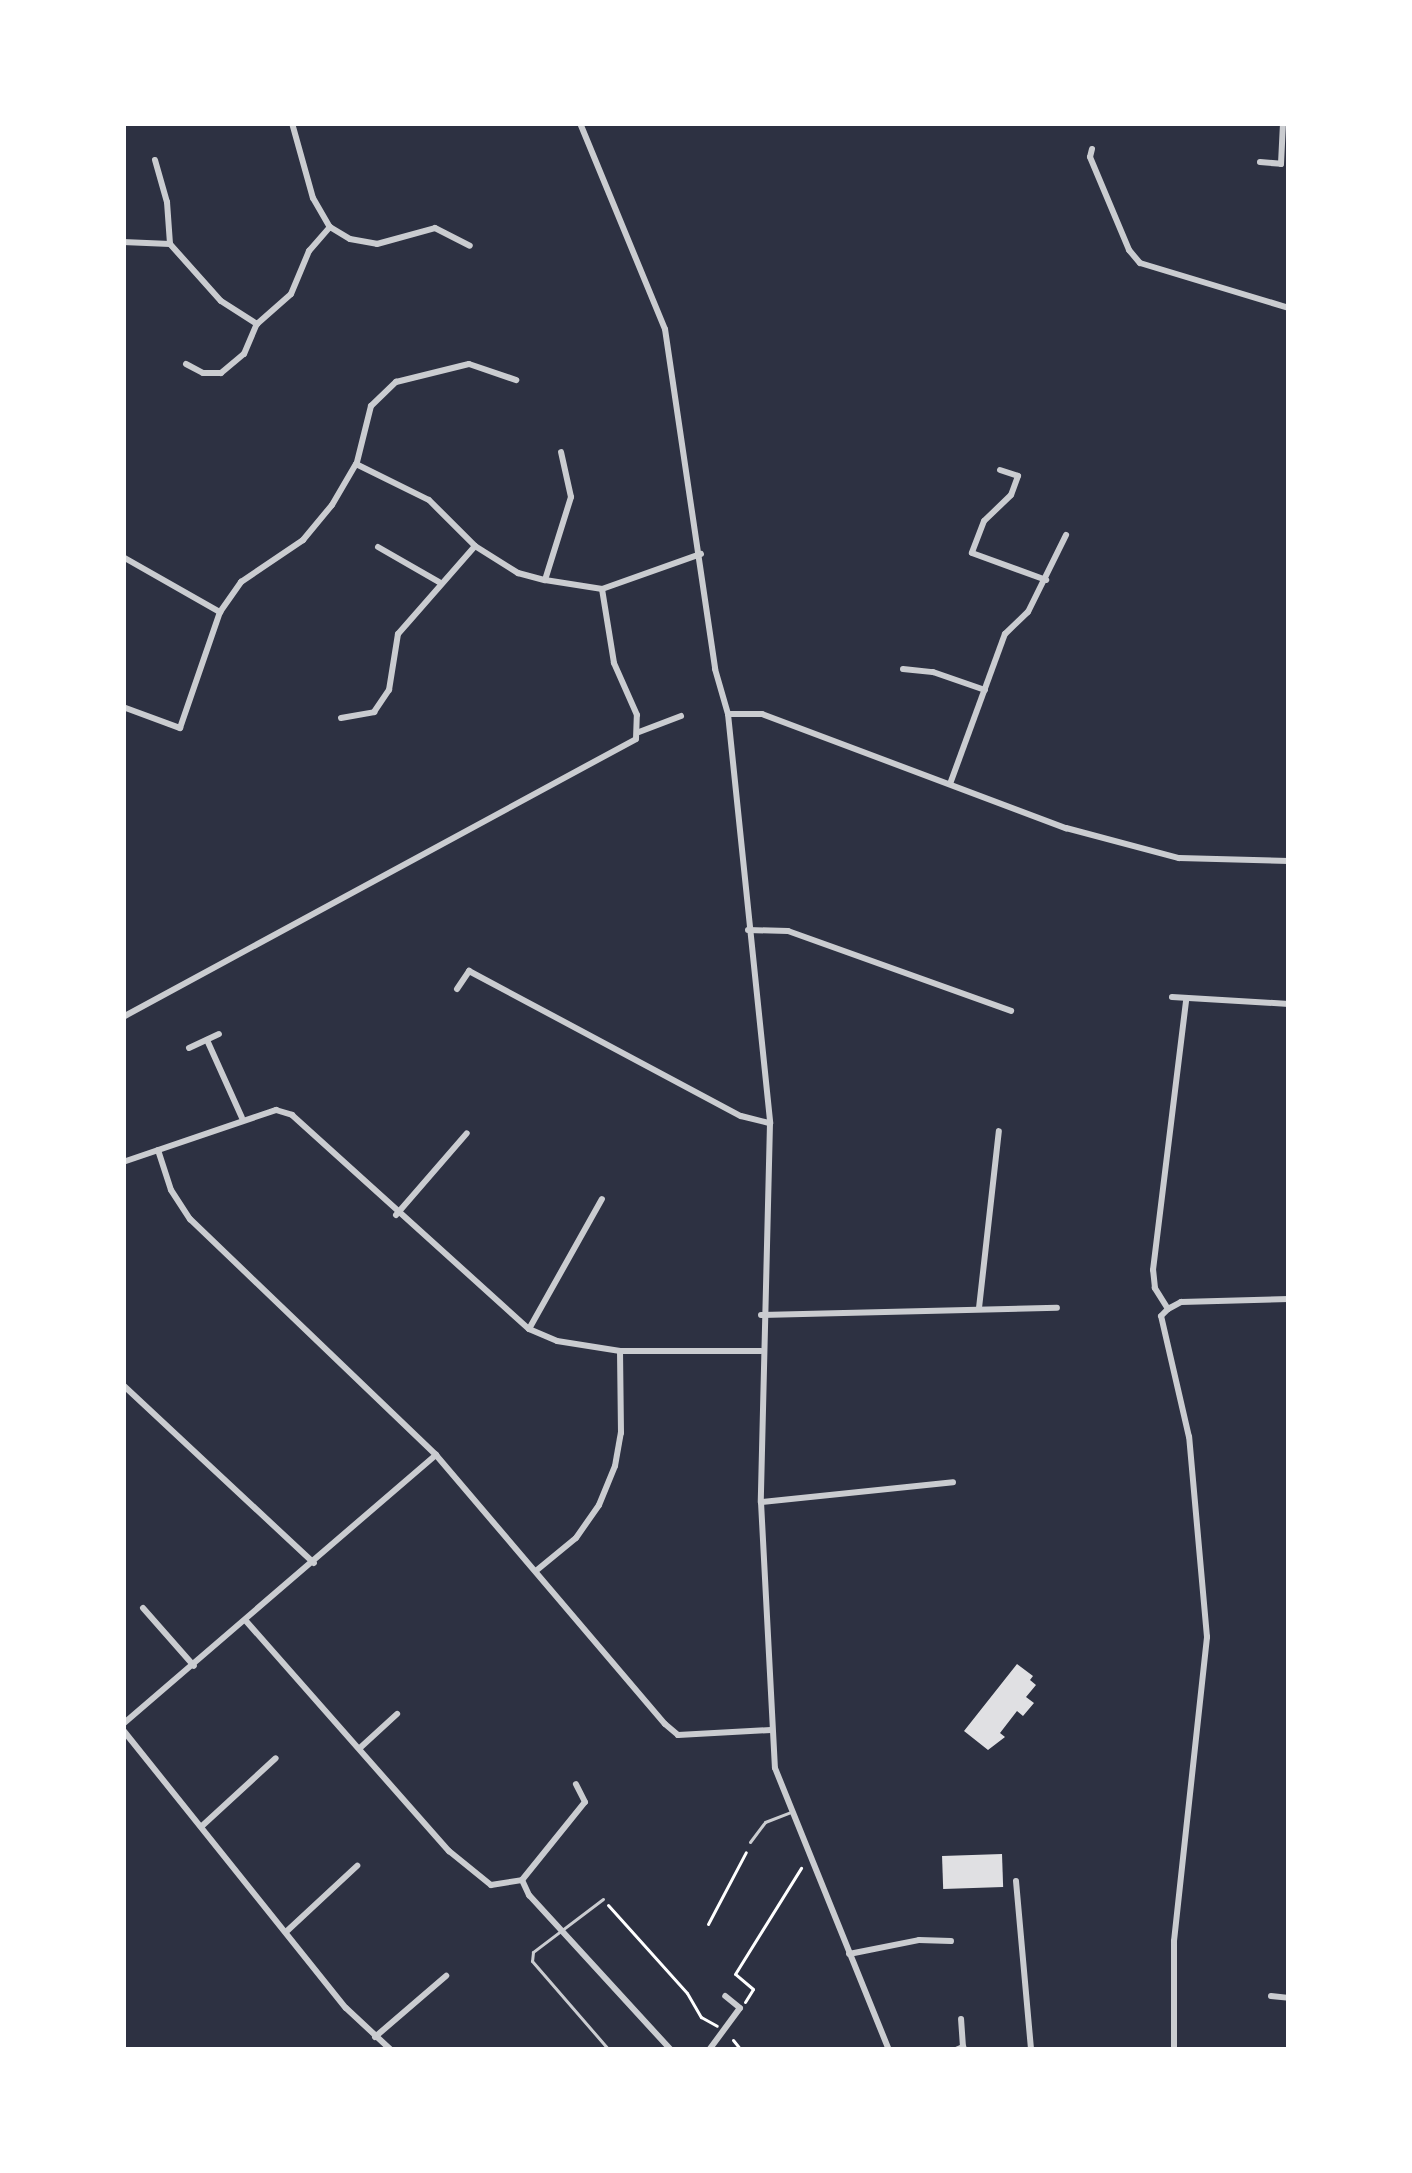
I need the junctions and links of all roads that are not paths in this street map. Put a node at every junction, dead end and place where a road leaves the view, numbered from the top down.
1 (292, 123) edge
2 (580, 123) edge
3 (1283, 123) edge
4 (1092, 149) dead end
5 (155, 160) dead end
6 (1260, 162) dead end
7 (330, 227) junction
8 (123, 242) edge
9 (170, 244) junction
10 (470, 246) dead end
11 (1289, 308) edge
12 (257, 324) junction
13 (186, 364) dead end
14 (516, 380) dead end
15 (561, 452) dead end
16 (356, 464) junction
17 (1000, 470) dead end
18 (1066, 535) dead end
19 (475, 546) junction
20 (378, 547) dead end
21 (701, 554) junction
22 (123, 557) edge
23 (545, 580) junction
24 (1046, 580) junction
25 (439, 582) junction
26 (602, 590) junction
27 (220, 612) junction
28 (903, 669) dead end
29 (985, 690) junction
30 (123, 707) edge
31 (728, 714) junction
32 (681, 716) dead end
33 (340, 718) dead end
34 (639, 732) junction
35 (950, 784) junction
36 (1289, 861) edge
37 (748, 930) junction
38 (457, 989) dead end
39 (1172, 998) dead end
40 (1186, 1000) junction
41 (1289, 1004) edge
42 (1011, 1011) dead end
43 (124, 1015) edge
44 (219, 1034) dead end
45 (207, 1040) junction
46 (189, 1048) dead end
47 (242, 1118) junction
48 (770, 1123) junction
49 (999, 1131) dead end
50 (467, 1133) dead end
51 (158, 1150) junction
52 (123, 1162) edge
53 (602, 1199) dead end
54 (396, 1215) junction
55 (1289, 1299) edge
56 (1057, 1307) dead end
57 (979, 1308) junction
58 (1168, 1309) junction
59 (761, 1315) junction
60 (529, 1329) junction
61 (620, 1351) junction
62 (761, 1351) junction
63 (123, 1385) edge
64 (436, 1455) junction
65 (953, 1482) dead end
66 (761, 1502) junction
67 (314, 1562) junction
68 (537, 1570) junction
69 (143, 1608) dead end
70 (246, 1621) junction
71 (194, 1666) junction
72 (397, 1714) dead end
73 (123, 1727) edge
74 (771, 1730) junction
75 (361, 1747) junction
76 (276, 1758) dead end
77 (575, 1784) dead end
78 (791, 1812) junction
79 (202, 1826) junction
80 (750, 1842) road end
81 (357, 1866) dead end
82 (522, 1880) junction
83 (1016, 1881) dead end
84 (602, 1899) road end
85 (562, 1927) junction
86 (287, 1931) junction
87 (951, 1941) dead end
88 (849, 1954) junction
89 (446, 1976) dead end
90 (724, 1996) dead end
91 (1270, 1996) dead end
92 (1289, 1998) edge
93 (961, 2019) dead end
94 (375, 2037) junction
95 (392, 2050) edge
96 (609, 2050) edge
97 (671, 2050) edge
98 (710, 2050) edge
99 (889, 2050) edge
100 (956, 2050) edge
101 (1031, 2050) edge
102 (1174, 2050) edge

1 - 7 street
2 - 21 street
3 - 6 street
4 - 11 street
5 - 9 street
7 - 10 street
7 - 12 street
8 - 9 street
9 - 12 street
12 - 13 street
14 - 16 street
15 - 23 street
16 - 19 street
16 - 27 street
17 - 24 street
18 - 24 street
19 - 23 street
19 - 25 street
20 - 25 street
21 - 26 street
21 - 31 street
22 - 27 street
23 - 26 street
24 - 29 street
25 - 33 street
26 - 34 street
27 - 30 street
28 - 29 street
29 - 35 street
31 - 35 street
31 - 37 street
32 - 34 street
34 - 43 street
35 - 36 street
37 - 42 street
37 - 48 street
38 - 48 street
39 - 40 street
40 - 41 street
40 - 58 street
44 - 45 street
45 - 46 street
45 - 47 street
47 - 51 street
47 - 54 street
48 - 59 street
49 - 57 street
50 - 54 street
51 - 52 street
51 - 64 street
53 - 60 street
54 - 60 street
55 - 58 street
56 - 57 street
57 - 59 street
58 - 102 street
59 - 62 street
60 - 61 street
61 - 62 street
61 - 68 street
62 - 66 street
63 - 67 street
64 - 67 street
64 - 68 street
65 - 66 street
66 - 74 street
67 - 70 street
68 - 74 street
69 - 71 street
70 - 71 street
70 - 75 street
71 - 73 street
72 - 75 street
73 - 79 street
74 - 78 street
75 - 82 street
76 - 79 street
77 - 82 street
78 - 80 lane
78 - 88 street
79 - 86 street
81 - 86 street
82 - 85 street
83 - 101 street
84 - 85 lane
85 - 96 lane
85 - 97 street
86 - 94 street
87 - 88 street
88 - 99 street
89 - 94 street
90 - 98 street
91 - 92 street
93 - 100 street
94 - 95 street

